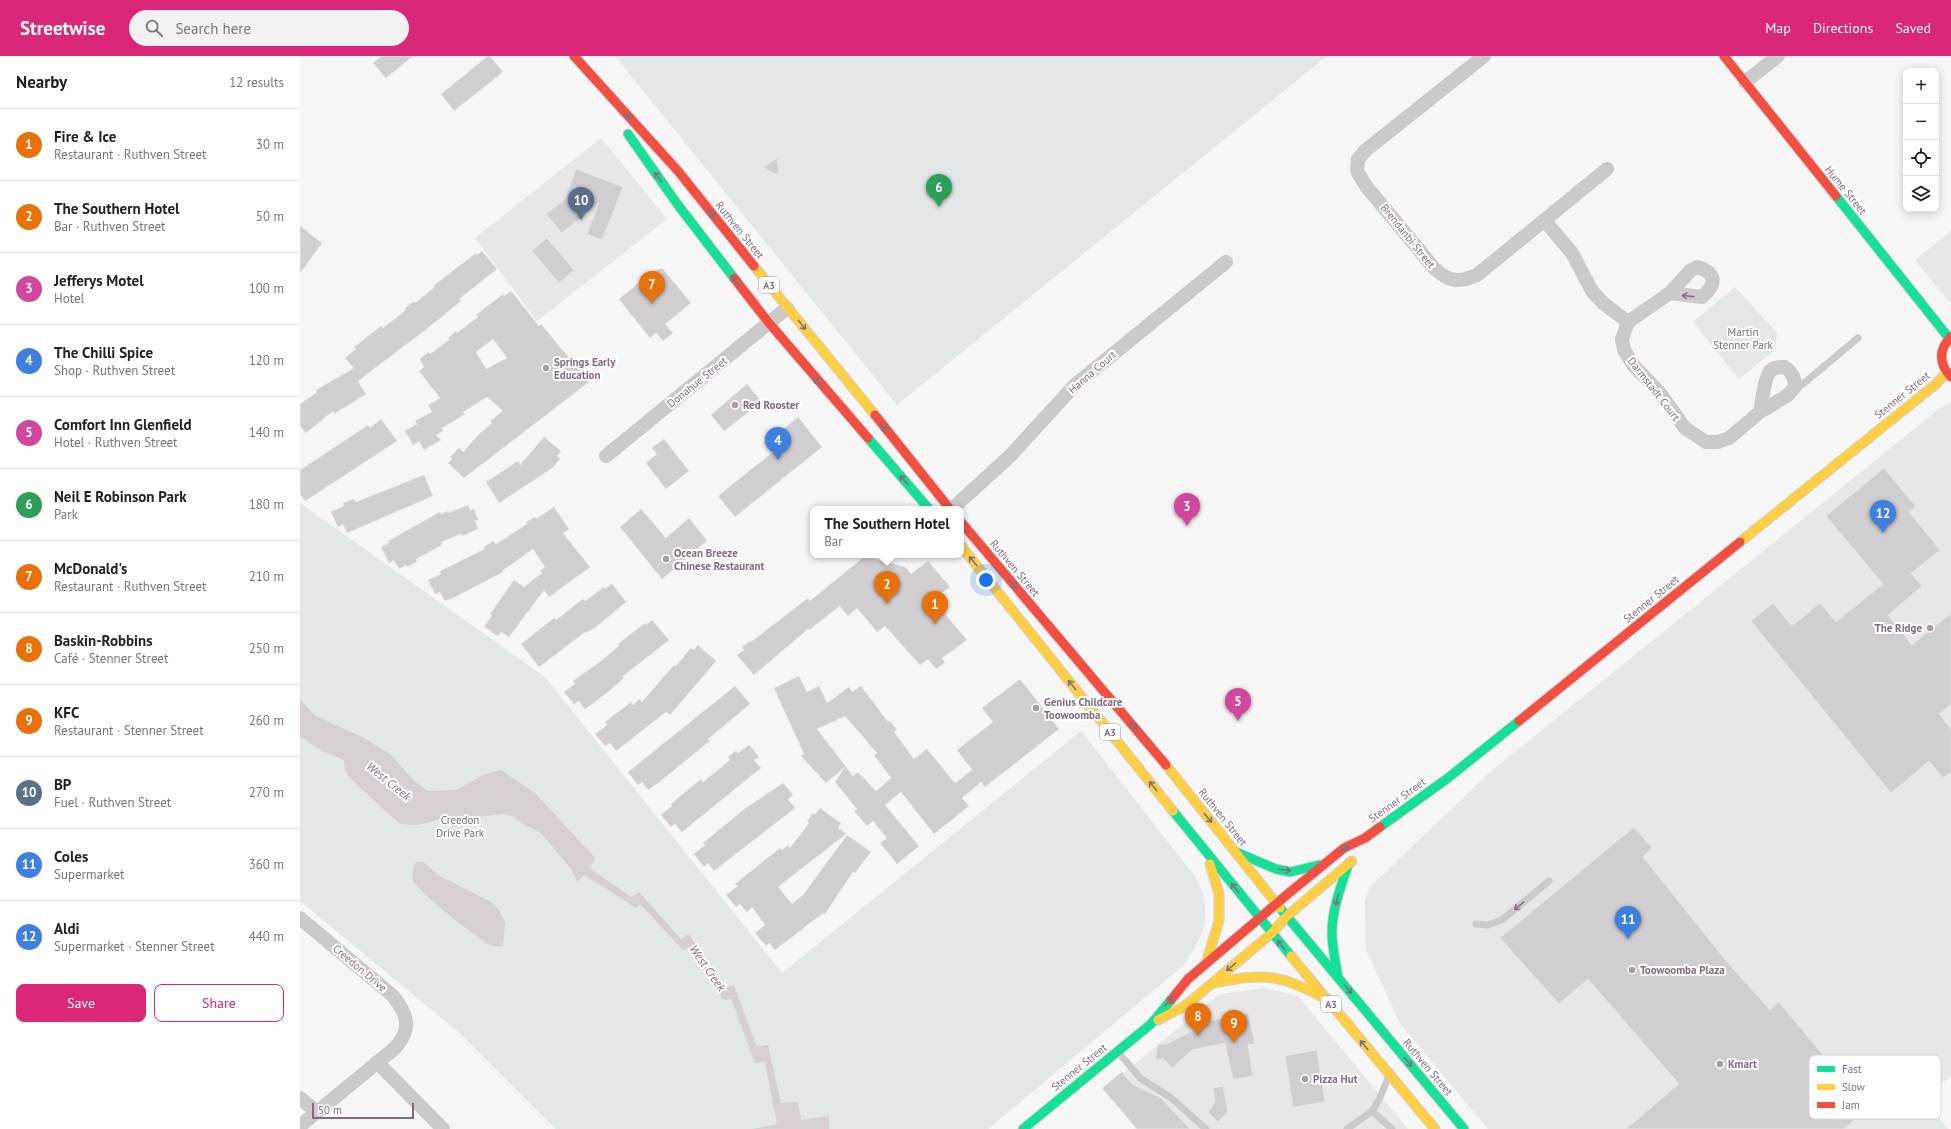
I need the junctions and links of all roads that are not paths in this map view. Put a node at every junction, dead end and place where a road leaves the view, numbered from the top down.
1 (574, 56) edge
2 (1484, 56) edge
3 (1724, 56) edge
4 (1778, 56) edge
5 (582, 65) junction
6 (1746, 82) junction
7 (1607, 169) dead end
8 (1545, 220) junction
9 (1226, 262) dead end
10 (1670, 293) dead end
11 (787, 308) junction
12 (1628, 322) junction
13 (769, 323) junction
14 (1858, 338) dead end
15 (1950, 338) edge
16 (1949, 375) edge
17 (1795, 387) junction
18 (1760, 412) junction
19 (606, 456) dead end
20 (926, 506) edge
21 (949, 506) edge
22 (954, 506) edge
23 (964, 526) edge
24 (964, 550) edge
25 (1365, 838) junction
26 (1236, 852) junction
27 (1207, 854) junction
28 (1349, 863) junction
29 (1325, 864) junction
30 (1549, 880) dead end
31 (1277, 903) junction
32 (1287, 916) junction
33 (300, 918) edge
34 (1259, 918) junction
35 (1476, 924) dead end
36 (1272, 933) junction
37 (1206, 963) junction
38 (1338, 977) junction
39 (1211, 984) junction
40 (1328, 1000) junction
41 (1151, 1024) junction
42 (1118, 1052) junction
43 (377, 1062) junction
44 (1389, 1075) junction
45 (300, 1098) edge
46 (1372, 1111) junction
47 (317, 1112) junction
48 (300, 1126) edge
49 (443, 1129) edge
50 (1023, 1129) edge
51 (1206, 1129) edge
52 (1347, 1129) edge
53 (1392, 1129) edge
54 (1435, 1129) edge
55 (1464, 1129) edge

1 - 5 main road, Ruthven Street / A3
2 - 8 street, Brendanbi Street
3 - 6 main road, Hume Street
4 - 6 street
5 -> 11 main road, Ruthven Street / A3
13 -> 5 main road, Ruthven Street / A3
6 - 15 main road, Hume Street
7 - 8 street, Brendanbi Street
8 - 12 street
9 - 22 street, Hanna Court
10 - 12 street
11 - 13 street, Donahue Street
11 -> 21 main road, Ruthven Street / A3
12 - 18 street, Darmstadt Court
13 - 19 street, Donahue Street
20 -> 13 main road, Ruthven Street / A3
14 - 17 lane, Darmstadt Court
15 - 16 main road
16 - 25 main road, Stenner Street
17 - 18 street, Darmstadt Court
17 - 18 street
23 -> 26 main road, Ruthven Street / A3
27 -> 24 main road, A3
25 - 28 main road, Stenner Street
29 -> 25 main road, Stenner Street
26 -> 29 main road
26 - 31 main road, Ruthven Street / A3
34 -> 27 main road, A3
27 - 37 main road
28 - 32 main road, Stenner Street
28 -> 38 main road
29 - 31 main road, Stenner Street
30 -> 35 lane
31 - 32 main road, Ruthven Street / A3
31 - 34 main road, Stenner Street
32 - 36 main road, Stenner Street
32 - 38 main road, Ruthven Street / A3
33 - 43 street, Creedon Drive
34 - 36 main road, A3
34 - 37 main road, Stenner Street
36 -> 39 main road, Stenner Street
40 -> 36 main road, A3
41 -> 37 main road, Stenner Street
38 -> 55 main road, Ruthven Street / A3
39 - 40 main road
39 - 41 main road, Stenner Street
44 -> 40 main road, A3
41 - 42 main road, Stenner Street
42 - 50 main road, Stenner Street
42 - 51 lane
43 - 47 street
43 - 49 street
44 - 46 lane
44 - 54 main road, A3
45 - 47 street
46 - 52 lane
46 - 53 lane
47 - 48 street

